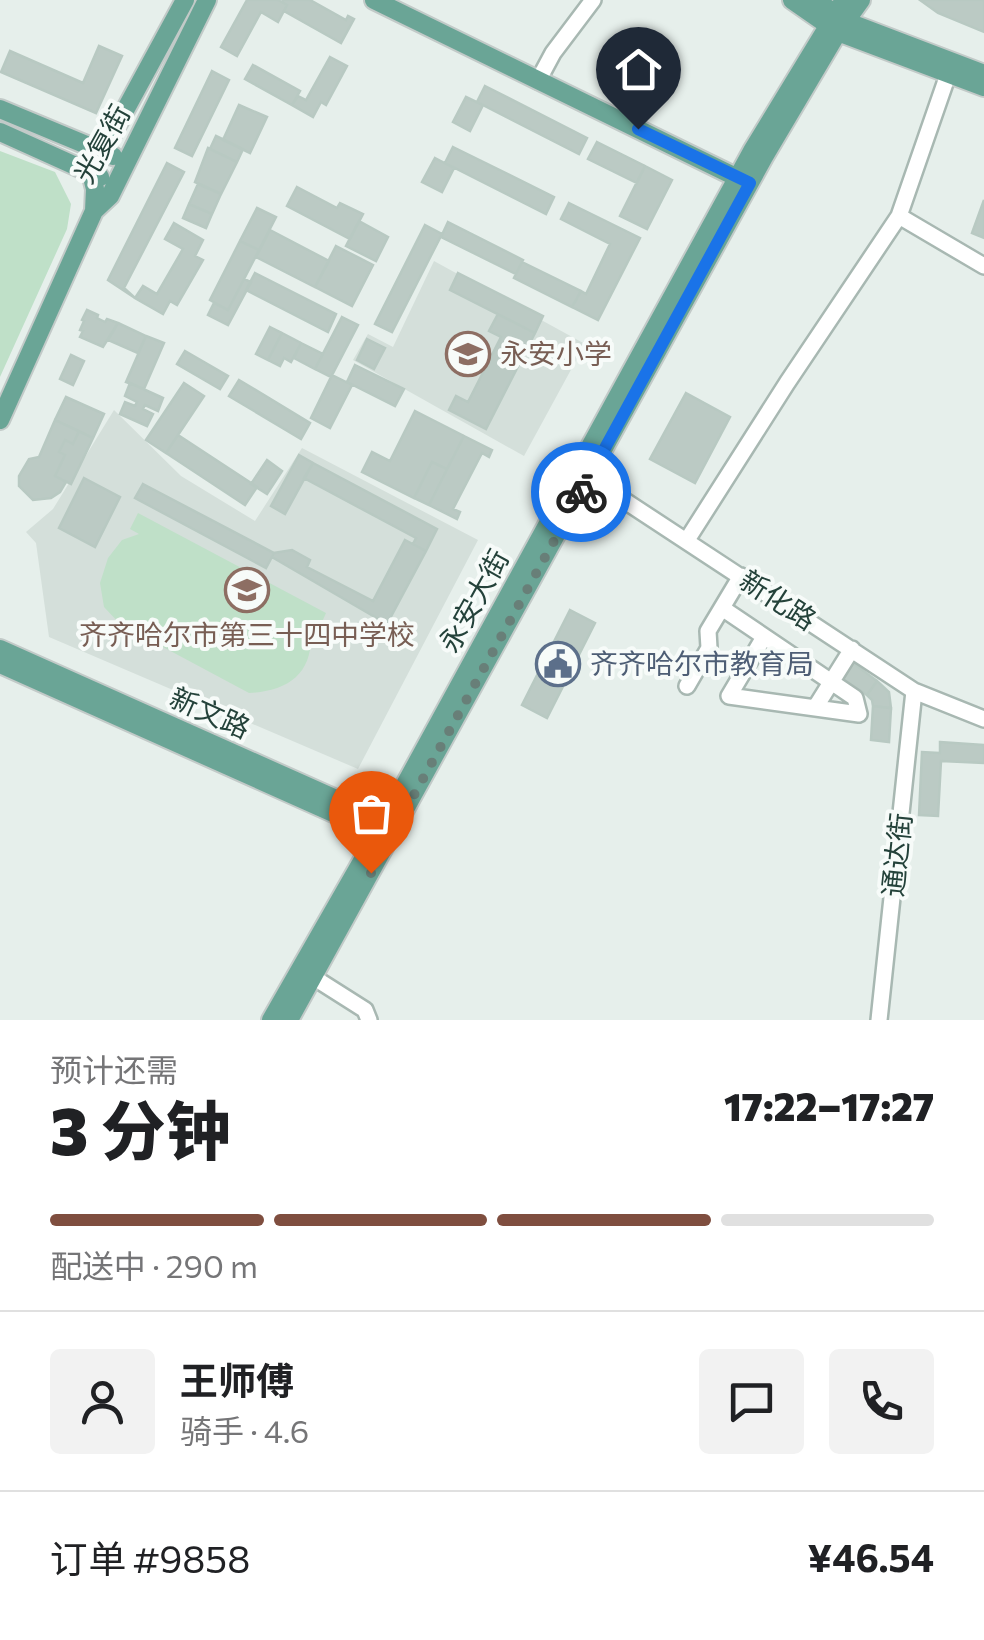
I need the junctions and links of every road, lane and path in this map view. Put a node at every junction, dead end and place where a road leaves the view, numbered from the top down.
1 (185, 0) edge
2 (207, 0) edge
3 (374, 0) edge
4 (593, 0) edge
5 (792, 0) edge
6 (816, 0) edge
7 (861, 0) edge
8 (838, 18) edge
9 (950, 68) junction
10 (984, 74) edge
11 (538, 81) junction
12 (984, 88) edge
13 (0, 108) edge
14 (0, 132) edge
15 (102, 152) junction
16 (128, 161) junction
17 (92, 172) junction
18 (744, 180) junction
19 (115, 186) junction
20 (94, 211) junction
21 (898, 216) junction
22 (984, 266) edge
23 (0, 420) edge
24 (583, 473) junction
25 (687, 540) junction
26 (741, 576) junction
27 (722, 608) junction
28 (764, 637) junction
29 (0, 649) edge
30 (852, 649) junction
31 (0, 664) edge
32 (831, 682) junction
33 (687, 686) dead end
34 (914, 690) junction
35 (815, 708) junction
36 (984, 719) edge
37 (388, 830) junction
38 (313, 977) junction
39 (271, 1020) edge
40 (289, 1020) edge
41 (369, 1020) edge
42 (879, 1020) edge

1 - 15 main road, 光复街
2 - 16 main road, 光复街
3 - 11 main road
4 - 11 street
5 - 8 main road
6 - 8 main road
7 - 8 main road, 永安大街
8 - 9 main road
8 - 18 main road, 永安大街
9 - 10 main road
9 - 12 main road
9 - 21 street
11 - 18 main road
13 - 15 main road
14 - 17 main road
15 - 16 main road
15 - 17 main road, 光复街
16 - 19 main road, 光复街
17 - 19 main road
17 - 20 main road, 光复街
18 - 24 main road, 永安大街
19 - 20 main road, 光复街
20 - 23 main road
21 - 22 street
21 - 25 street
24 - 25 street, 新化路
24 - 37 main road, 永安大街
25 - 26 street, 新化路
26 - 27 street
26 - 30 street, 新化路
27 - 28 street
27 - 33 street
28 - 32 street
28 - 35 street
29 - 37 main road, 新文路
30 - 32 street
30 - 34 street, 新化路
31 - 37 main road, 新文路
32 - 35 street
32 - 35 street
34 - 36 street, 新化路
34 - 42 street, 通达街
37 - 38 main road, 永安大街
37 - 39 main road, 永安大街
38 - 40 main road, 永安大街
38 - 41 street

